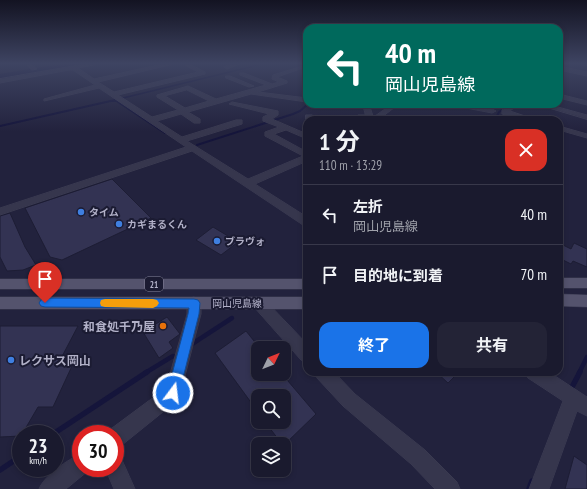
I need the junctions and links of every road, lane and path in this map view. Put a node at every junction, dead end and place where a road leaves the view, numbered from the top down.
1 (100, 86) joint
2 (146, 86) edge
3 (249, 86) edge
4 (273, 86) edge
5 (259, 90) junction
6 (248, 93) junction
7 (113, 94) junction
8 (221, 95) dead end
9 (563, 97) edge
10 (46, 100) dead end
11 (303, 100) edge
12 (230, 101) junction
13 (584, 101) edge
14 (216, 102) junction
15 (391, 108) edge
16 (477, 108) edge
17 (510, 108) edge
18 (549, 108) edge
19 (184, 111) junction
20 (492, 111) dead end
21 (380, 116) edge
22 (519, 116) edge
23 (587, 117) edge
24 (151, 120) junction
25 (197, 121) dead end
26 (239, 122) dead end
27 (286, 127) junction
28 (563, 129) edge
29 (303, 135) edge
30 (587, 136) edge
31 (181, 140) junction
32 (193, 148) junction
33 (303, 153) edge
34 (303, 160) edge
35 (248, 183) junction
36 (0, 212) edge
37 (303, 219) edge
38 (563, 283) edge
39 (587, 283) edge
40 (0, 284) edge
41 (303, 284) edge
42 (563, 300) edge
43 (587, 301) edge
44 (0, 302) edge
45 (194, 303) junction
46 (259, 303) junction
47 (303, 303) edge
48 (303, 351) edge
49 (327, 376) edge
50 (540, 376) edge
51 (580, 402) edge
52 (124, 431) edge
53 (72, 471) edge
54 (120, 477) edge
55 (49, 489) edge
56 (125, 489) edge
57 (450, 489) edge
58 (539, 489) edge

1 - 7 street
1 - 10 street
2 - 7 street
3 - 5 street
4 - 5 street
5 - 6 street
6 - 11 street
6 - 12 street
7 - 24 street
8 - 12 street
9 - 13 street
12 - 14 street
12 - 27 street
14 - 19 street
14 - 19 street
15 - 21 street
16 - 20 street
17 - 22 street
18 - 23 street
19 - 24 street
19 - 25 street
24 - 31 street
26 - 31 street
27 - 29 street
27 - 33 street
28 - 30 street
31 - 32 street
32 - 35 street
32 - 36 street
34 - 35 street
35 - 37 street
38 - 39 main road
40 - 41 main road, 岡山児島線 / 21
42 - 43 main road
44 - 45 main road, 岡山児島線 / 21
45 - 46 main road, 岡山児島線 / 21
45 - 52 street
46 - 47 main road, 岡山児島線 / 21
46 - 48 street
49 - 57 street
50 - 51 street
51 - 58 street
53 - 55 street
54 - 56 street

